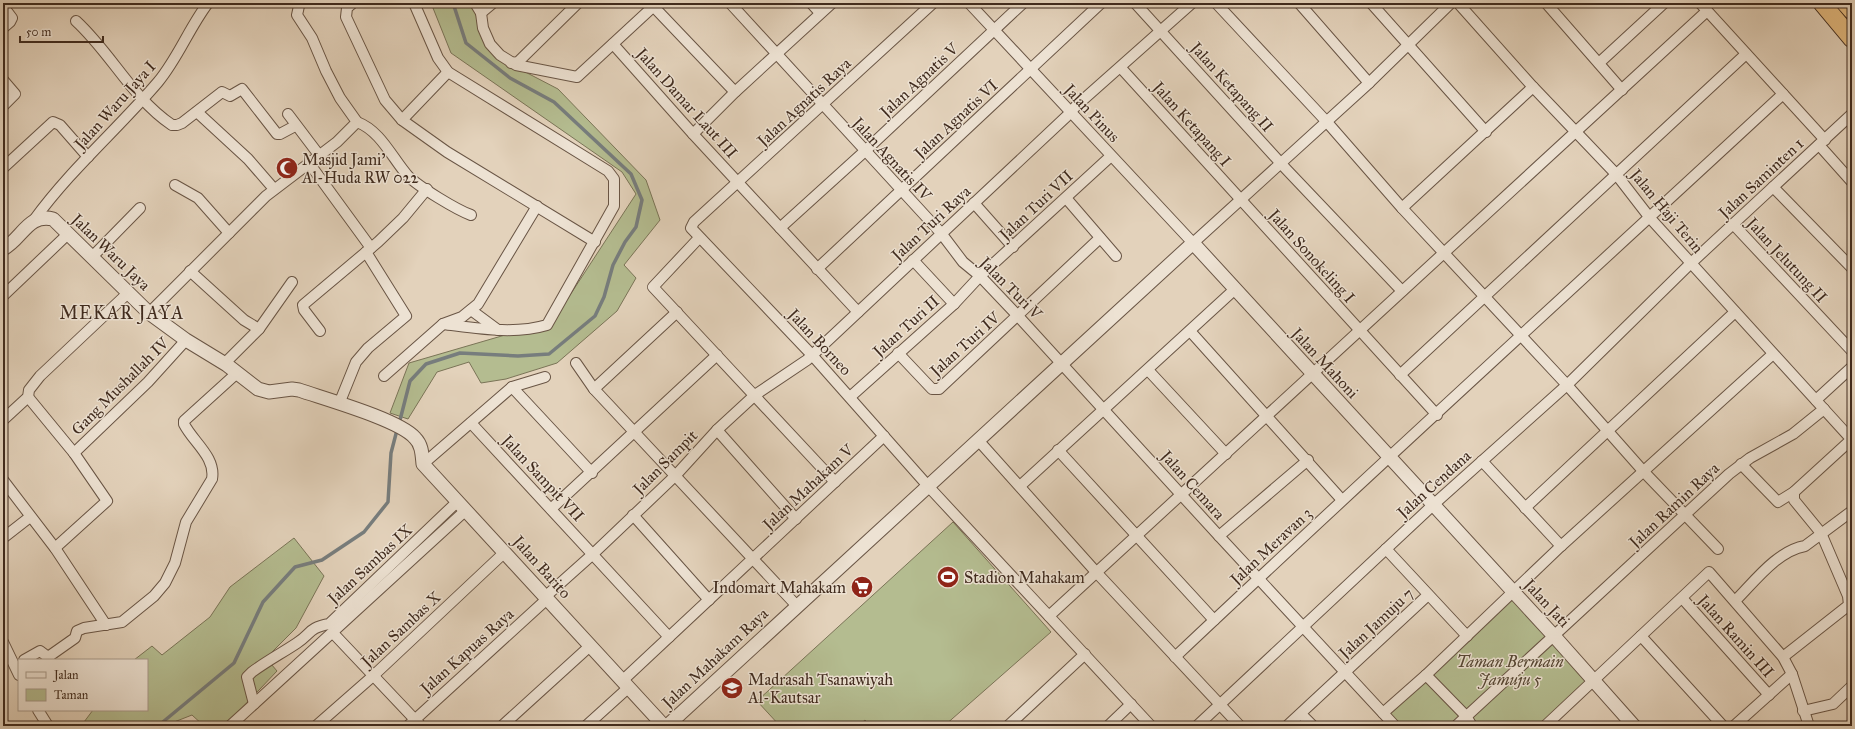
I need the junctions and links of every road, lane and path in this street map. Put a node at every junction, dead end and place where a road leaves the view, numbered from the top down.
1 (208, 3) edge
2 (298, 3) edge
3 (353, 3) edge
4 (414, 3) edge
5 (475, 3) edge
6 (493, 3) edge
7 (578, 3) edge
8 (730, 3) edge
9 (811, 3) edge
10 (832, 3) edge
11 (933, 3) edge
12 (969, 3) edge
13 (1023, 3) edge
14 (1101, 3) edge
15 (1135, 3) edge
16 (1192, 3) edge
17 (1216, 3) edge
18 (1299, 3) edge
19 (1371, 3) edge
20 (1451, 3) edge
21 (1458, 3) edge
22 (1546, 3) edge
23 (1664, 3) edge
24 (1700, 3) edge
25 (1822, 3) edge
26 (1845, 3) edge
27 (655, 5) edge
28 (3, 6) edge
29 (1707, 11) junction
30 (1852, 11) edge
31 (482, 13) junction
32 (820, 13) junction
33 (76, 21) dead end
34 (3, 28) edge
35 (994, 30) junction
36 (1161, 31) junction
37 (1849, 31) edge
38 (613, 44) junction
39 (1408, 46) junction
40 (1746, 54) junction
41 (777, 55) junction
42 (511, 63) junction
43 (1599, 63) junction
44 (1121, 68) junction
45 (1031, 70) junction
46 (448, 72) junction
47 (3, 80) edge
48 (1369, 83) junction
49 (1533, 87) junction
50 (1622, 90) junction
51 (735, 92) junction
52 (1783, 94) junction
53 (142, 100) junction
54 (822, 105) junction
55 (3, 106) edge
56 (197, 112) junction
57 (1070, 112) junction
58 (288, 114) dead end
59 (1852, 114) edge
60 (402, 120) junction
61 (1326, 121) junction
62 (357, 122) junction
63 (295, 126) junction
64 (1576, 131) junction
65 (1486, 132) junction
66 (693, 134) junction
67 (1822, 142) junction
68 (865, 152) junction
69 (319, 155) junction
70 (1111, 156) junction
71 (88, 157) junction
72 (309, 163) junction
73 (1281, 163) junction
74 (3, 168) edge
75 (1616, 174) junction
76 (738, 182) junction
77 (1852, 182) edge
78 (175, 185) dead end
79 (1773, 187) junction
80 (274, 189) junction
81 (427, 189) junction
82 (902, 191) junction
83 (1066, 198) junction
84 (1241, 201) junction
85 (974, 203) junction
86 (538, 206) junction
87 (140, 208) dead end
88 (1402, 208) junction
89 (471, 215) dead end
90 (1650, 218) junction
91 (34, 220) junction
92 (694, 222) joint
93 (1733, 224) junction
94 (780, 228) junction
95 (229, 233) junction
96 (941, 233) junction
97 (68, 234) junction
98 (699, 238) junction
99 (1100, 238) junction
100 (595, 242) junction
101 (1193, 243) junction
102 (1013, 247) junction
103 (3, 249) edge
104 (368, 250) junction
105 (1444, 253) junction
106 (1116, 256) dead end
107 (92, 257) junction
108 (913, 260) junction
109 (1690, 264) junction
110 (1852, 268) edge
111 (817, 269) junction
112 (190, 271) junction
113 (980, 276) junction
114 (292, 282) dead end
115 (1234, 290) junction
116 (1402, 291) junction
117 (128, 293) junction
118 (3, 296) edge
119 (1484, 297) junction
120 (954, 304) junction
121 (471, 310) junction
122 (677, 312) junction
123 (858, 312) junction
124 (1735, 312) junction
125 (149, 313) junction
126 (1018, 316) junction
127 (443, 324) junction
128 (259, 329) junction
129 (498, 330) junction
130 (320, 331) dead end
131 (1190, 331) junction
132 (1360, 331) junction
133 (1520, 336) junction
134 (186, 340) junction
135 (1852, 351) edge
136 (898, 353) junction
137 (1773, 354) junction
138 (717, 355) junction
139 (812, 355) junction
140 (1062, 362) junction
141 (225, 363) junction
142 (576, 363) dead end
143 (1852, 367) edge
144 (1148, 370) junction
145 (237, 373) junction
146 (1313, 374) junction
147 (1400, 375) junction
148 (384, 376) dead end
149 (545, 377) dead end
150 (1567, 385) junction
151 (512, 387) junction
152 (594, 389) junction
153 (755, 395) junction
154 (28, 397) junction
155 (850, 397) junction
156 (1816, 400) junction
157 (339, 404) junction
158 (1104, 409) junction
159 (1824, 409) junction
160 (1266, 415) junction
161 (1437, 415) junction
162 (3, 420) edge
163 (471, 423) junction
164 (717, 430) junction
165 (1606, 430) junction
166 (634, 432) junction
167 (884, 436) junction
168 (1852, 439) edge
169 (978, 440) junction
170 (1058, 450) junction
171 (74, 453) junction
172 (1226, 454) junction
173 (1389, 458) junction
174 (1308, 460) junction
175 (1482, 460) junction
176 (423, 464) junction
177 (1741, 464) junction
178 (592, 472) junction
179 (1644, 472) junction
180 (676, 474) junction
181 (3, 480) edge
182 (836, 482) junction
183 (928, 486) junction
184 (1020, 486) junction
185 (1794, 492) junction
186 (1181, 493) junction
187 (1342, 500) junction
188 (1432, 504) junction
189 (462, 506) junction
190 (1525, 508) junction
191 (551, 509) junction
192 (1852, 511) edge
193 (633, 515) junction
194 (1686, 515) junction
195 (30, 517) junction
196 (796, 519) junction
197 (1821, 533) junction
198 (1136, 534) junction
199 (1219, 536) junction
200 (3, 538) edge
201 (1561, 546) junction
202 (55, 548) junction
203 (1386, 549) junction
204 (1718, 549) dead end
205 (505, 552) junction
206 (593, 554) junction
207 (753, 559) junction
208 (1096, 572) junction
209 (1259, 578) junction
210 (1513, 592) junction
211 (1428, 595) junction
212 (546, 597) junction
213 (1682, 598) junction
214 (709, 600) junction
215 (1735, 601) junction
216 (797, 606) junction
217 (1049, 616) junction
218 (1214, 620) junction
219 (106, 625) junction
220 (1303, 626) junction
221 (333, 633) junction
222 (1467, 636) junction
223 (1554, 636) junction
224 (1641, 636) junction
225 (670, 637) junction
226 (3, 642) edge
227 (590, 646) junction
228 (1084, 654) junction
229 (1175, 657) junction
230 (1783, 657) junction
231 (26, 659) edge
232 (17, 668) edge
233 (1345, 672) junction
234 (1792, 674) junction
235 (1426, 675) junction
236 (373, 676) junction
237 (1593, 679) junction
238 (625, 684) junction
239 (1852, 686) edge
240 (1768, 695) junction
241 (254, 704) junction
242 (1131, 704) junction
243 (1220, 705) junction
244 (39, 711) edge
245 (1803, 711) junction
246 (1383, 713) junction
247 (1301, 714) junction
248 (1466, 716) junction
249 (415, 724) edge
250 (1549, 725) edge
251 (48, 726) edge
252 (230, 726) edge
253 (316, 726) edge
254 (502, 726) edge
255 (586, 726) edge
256 (666, 726) edge
257 (1008, 726) edge
258 (1108, 726) edge
259 (1151, 726) edge
260 (1197, 726) edge
261 (1240, 726) edge
262 (1287, 726) edge
263 (1313, 726) edge
264 (1395, 726) edge
265 (1456, 726) edge
266 (1472, 726) edge
267 (1634, 726) edge
268 (1723, 726) edge
269 (1734, 726) edge
270 (1809, 726) edge

1 - 53 street, Jalan Waru Jaya I
2 - 62 street
3 - 60 street
4 - 46 street
5 - 31 street
6 - 31 street
7 - 42 street
8 - 41 street, Jalan Agnatis IV
9 - 32 street
10 - 32 street
11 - 54 street, Jalan Agnatis Raya
12 - 35 street, Jalan Pinus
13 - 35 street, Jalan Agnatis V
14 - 45 street, Jalan Agnatis VI
15 - 36 street, Jalan Ketapang II
16 - 36 street, Jalan Turi Raya
17 - 61 street
18 - 48 street
19 - 39 street
20 - 39 street
21 - 49 street, Jalan Haji Terin
22 - 43 street
23 - 43 street
24 - 29 street
25 - 37 highway
26 - 30 highway
27 - 38 street
27 - 51 street
28 - 34 street
29 - 40 street
29 - 50 street
31 - 42 street
32 - 41 street
33 - 53 street
35 - 45 street, Jalan Pinus
35 - 68 street, Jalan Agnatis V
36 - 44 street, Jalan Turi Raya
36 - 73 street, Jalan Ketapang II
38 - 42 street
38 - 66 street, Jalan Damar Laut III
39 - 48 street
39 - 65 street
40 - 52 street
40 - 75 street
41 - 51 street
41 - 54 street, Jalan Agnatis IV
43 - 50 street
44 - 57 street, Jalan Turi Raya
44 - 84 street, Jalan Ketapang I
45 - 57 street, Jalan Pinus
45 - 82 street, Jalan Agnatis VI
46 - 60 street
46 - 100 street
47 - 55 street
48 - 61 street
49 - 64 street, Jalan Haji Terin
49 - 65 street
50 - 64 street
51 - 66 street
52 - 67 street
52 - 90 street, Jalan Meravan 3
53 - 56 street
53 - 71 street, Jalan Waru Jaya I
54 - 68 street, Jalan Agnatis IV
54 - 76 street, Jalan Agnatis Raya
56 - 63 street
56 - 80 street
57 - 70 street, Jalan Pinus
57 - 85 street, Jalan Turi Raya
58 - 63 street
59 - 67 street, Jalan Saminten 1
60 - 86 street
61 - 73 street
61 - 88 street
62 - 69 street
62 - 81 street
63 - 69 street
64 - 75 street, Jalan Haji Terin
64 - 105 street
65 - 88 street
66 - 76 street, Jalan Damar Laut III
67 - 77 street
67 - 79 street, Jalan Saminten 1
68 - 82 street, Jalan Agnatis IV
68 - 94 street, Jalan Agnatis V
69 - 72 street
70 - 83 street, Jalan Turi VII
70 - 101 street, Jalan Pinus
71 - 74 street
71 - 91 street, Jalan Waru Jaya I
72 - 80 street
72 - 104 street
73 - 84 street
73 - 116 street, Jalan Ketapang II
75 - 90 street, Jalan Haji Terin
75 - 119 street
76 - 92 street, Jalan Agnatis Raya
76 - 94 street
78 - 95 street
79 - 93 street, Jalan Saminten 1
79 - 110 street
80 - 95 street
81 - 89 street
81 - 104 street
82 - 96 street, Jalan Agnatis IV
82 - 111 street, Jalan Agnatis VI
83 - 99 street
83 - 102 street, Jalan Turi VII
84 - 101 street
84 - 132 street, Jalan Sonokeling I
85 - 96 street, Jalan Turi Raya
85 - 102 street
86 - 100 street
86 - 121 street
87 - 107 street
88 - 105 street
90 - 109 street, Jalan Haji Terin
90 - 133 street, Jalan Meravan 3
91 - 97 street, Jalan Waru Jaya
91 - 103 street
92 - 98 street, Jalan Borneo
93 - 109 street, Jalan Saminten 1
93 - 135 street, Jalan Jelutung II
94 - 111 street
95 - 112 street
96 - 108 street, Jalan Turi Raya
96 - 113 street, Jalan Turi V
97 - 107 street, Jalan Waru Jaya
97 - 118 street
98 - 122 street
98 - 139 street, Jalan Borneo
99 - 106 street
99 - 126 street, Jalan Turi IV
100 - 129 street
101 - 115 street, Jalan Mahoni
101 - 140 street, Jalan Mahakam Raya
102 - 113 street, Jalan Turi VII
104 - 130 street
104 - 157 street
105 - 116 street
105 - 119 street
107 - 117 street, Jalan Waru Jaya
108 - 120 street
108 - 123 street, Jalan Turi Raya
109 - 124 street, Jalan Haji Terin
109 - 150 street, Jalan Cendana
111 - 123 street
112 - 125 street
112 - 128 street
113 - 120 street, Jalan Turi II
113 - 126 street, Jalan Turi V
114 - 128 street
115 - 131 street
115 - 146 street, Jalan Mahoni
116 - 132 street
117 - 125 street, Jalan Waru Jaya
117 - 154 street
119 - 133 street
119 - 147 street
120 - 136 street, Jalan Turi II
121 - 127 street
121 - 129 street
122 - 138 street
122 - 152 street
123 - 139 street, Jalan Turi Raya
124 - 137 street, Jalan Haji Terin
124 - 165 street
125 - 134 street, Jalan Waru Jaya
126 - 136 street, Jalan Turi IV
126 - 140 street, Jalan Turi V
127 - 129 street
127 - 148 street
128 - 141 street
131 - 144 street
131 - 160 street
132 - 146 street
132 - 147 street, Jalan Sonokeling I
133 - 150 street
133 - 161 street, Jalan Meravan 3
134 - 141 street, Jalan Waru Jaya
134 - 171 street, Gang Mushallah IV
136 - 155 street, Jalan Turi II
137 - 156 street, Jalan Haji Terin
137 - 179 street
138 - 153 street
138 - 166 street
139 - 153 street, Jalan Sampit
139 - 155 street, Jalan Borneo
140 - 158 street, Jalan Cemara
140 - 169 street, Jalan Mahakam Raya
141 - 145 street, Jalan Waru Jaya
142 - 152 street
143 - 156 street
144 - 158 street
144 - 172 street
145 - 157 street, Jalan Waru Jaya
145 - 219 street
146 - 160 street
146 - 173 street, Jalan Mahoni
147 - 161 street, Jalan Sonokeling I
149 - 151 street
150 - 165 street
150 - 175 street, Jalan Cendana
151 - 163 street
151 - 178 street
152 - 166 street
153 - 164 street, Jalan Sampit
153 - 182 street
154 - 162 street
154 - 171 street
155 - 167 street, Jalan Borneo
156 - 159 street, Jalan Haji Terin
157 - 176 street, Jalan Waru Jaya
158 - 170 street
158 - 186 street, Jalan Cemara
159 - 168 street, Jalan Haji Terin
159 - 177 street, Jalan Ramin Raya
160 - 172 street
160 - 174 street
161 - 173 street, Jalan Meravan 3
163 - 176 street
163 - 191 street, Jalan Sampit VII
164 - 180 street, Jalan Sampit
164 - 196 street
165 - 179 street
165 - 190 street
166 - 178 street
166 - 180 street
167 - 182 street, Jalan Mahakam V
167 - 183 street, Jalan Borneo
168 - 185 street
169 - 183 street, Jalan Mahakam Raya
169 - 184 street
170 - 184 street
170 - 198 street
171 - 202 street
172 - 186 street
173 - 187 street, Jalan Meravan 3
173 - 188 street, Jalan Mahoni
174 - 187 street
174 - 199 street
175 - 188 street, Jalan Cendana
175 - 190 street
176 - 189 street, Jalan Barito
177 - 185 street
177 - 194 street, Jalan Ramin Raya
178 - 191 street
179 - 194 street
179 - 201 street
180 - 193 street, Jalan Sampit
180 - 207 street
181 - 195 street
182 - 196 street, Jalan Mahakam V
183 - 216 street, Jalan Mahakam Raya
183 - 217 street, Jalan Borneo
184 - 208 street
185 - 197 street
186 - 198 street
186 - 199 street, Jalan Cemara
187 - 209 street, Jalan Meravan 3
188 - 203 street, Jalan Cendana
188 - 210 street, Jalan Jati
189 - 205 street, Jalan Barito
189 - 221 street
189 - 241 street, Jalan Sambas IX
190 - 201 street
191 - 206 street, Jalan Sampit VII
192 - 197 street
193 - 206 street, Jalan Sampit
193 - 214 street
194 - 204 street
194 - 223 street, Jalan Ramin Raya
195 - 200 street
195 - 202 street
196 - 207 street, Jalan Mahakam V
197 - 215 street
197 - 230 street
198 - 208 street
198 - 218 street
199 - 209 street, Jalan Cemara
201 - 210 street
202 - 219 street
203 - 211 street
203 - 220 street, Jalan Cendana
205 - 212 street, Jalan Barito
205 - 236 street, Jalan Sambas X
206 - 212 street, Jalan Sampit
206 - 225 street, Jalan Sampit VII
207 - 214 street, Jalan Mahakam V
207 - 216 street
208 - 217 street
208 - 229 street
209 - 218 street, Jalan Meravan 3
209 - 220 street, Jalan Cemara
210 - 222 street
210 - 223 street, Jalan Jati
211 - 222 street
211 - 233 street, Jalan Jamuju 7
212 - 227 street, Jalan Barito
212 - 249 street, Jalan Kapuas Raya
213 - 215 street
213 - 224 street
213 - 240 street, Jalan Ramin III
214 - 225 street, Jalan Mahakam V
215 - 230 street
216 - 256 street, Jalan Mahakam Raya
217 - 228 street, Jalan Borneo
218 - 229 street, Jalan Meravan 3
219 - 231 street
220 - 233 street, Jalan Cemara
220 - 243 street, Jalan Cendana
221 - 236 street
221 - 241 street
222 - 235 street
223 - 237 street, Jalan Jati
223 - 248 street, Jalan Ramin Raya
224 - 237 street
224 - 268 street
225 - 238 street, Jalan Mahakam V
226 - 232 street
227 - 238 street, Jalan Barito
227 - 254 street
228 - 242 street, Jalan Borneo
228 - 257 street
229 - 243 street
230 - 234 street
233 - 246 street, Jalan Cemara
233 - 247 street, Jalan Jamuju 7
234 - 240 street
234 - 245 street
235 - 246 street
235 - 248 street
236 - 249 street
236 - 253 street, Jalan Sambas X
237 - 250 street
237 - 267 street, Jalan Jati
238 - 255 street, Jalan Mahakam V
238 - 256 street, Jalan Barito
239 - 245 street
240 - 269 street
241 - 252 street
242 - 258 street
242 - 259 street, Jalan Borneo
243 - 260 street, Jalan Cendana
243 - 261 street
244 - 251 street
245 - 270 street
246 - 264 street, Jalan Cemara
247 - 262 street, Jalan Jamuju 7
247 - 263 street
248 - 265 street, Jalan Ramin Raya
248 - 266 street

